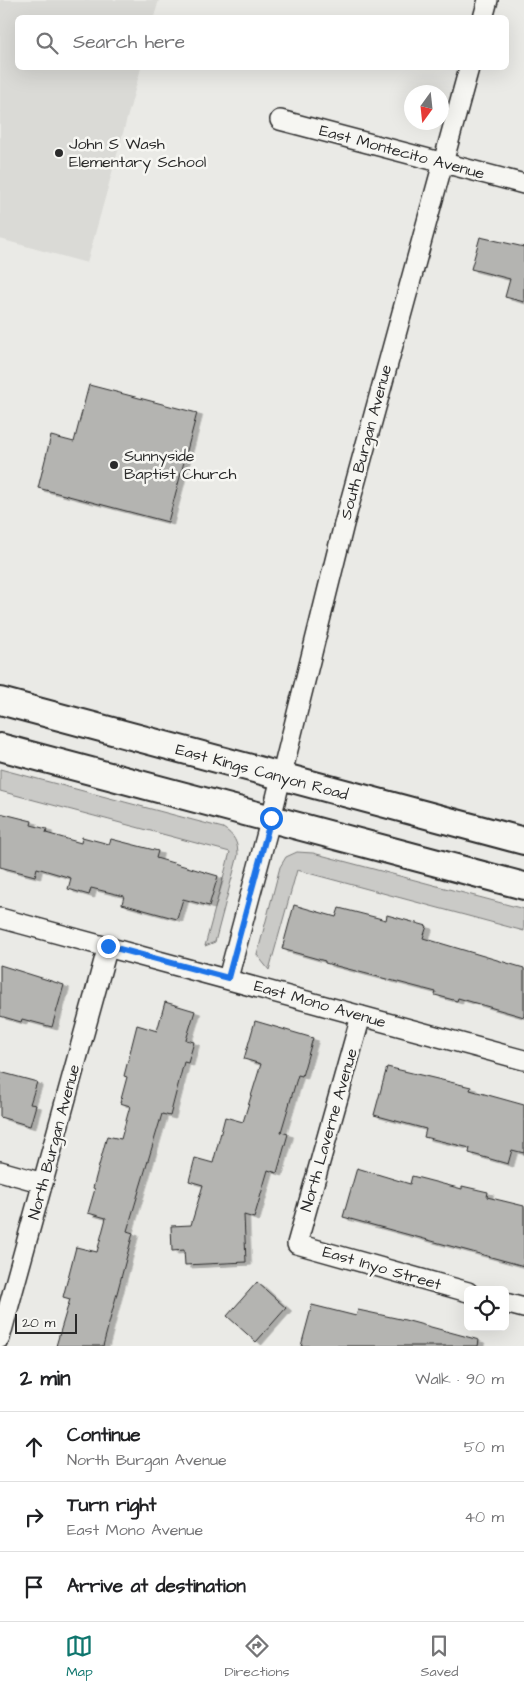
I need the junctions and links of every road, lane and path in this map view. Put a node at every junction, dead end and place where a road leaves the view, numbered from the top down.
1 (488, 0) edge
2 (484, 15) edge
3 (468, 70) edge
4 (280, 120) dead end
5 (442, 162) junction
6 (524, 184) edge
7 (0, 701) edge
8 (0, 747) edge
9 (281, 777) junction
10 (271, 818) junction
11 (524, 841) edge
12 (524, 886) edge
13 (0, 918) edge
14 (108, 946) junction
15 (228, 978) junction
16 (361, 1016) junction
17 (524, 1060) edge
18 (0, 1171) edge
19 (43, 1183) junction
20 (297, 1244) joint
21 (464, 1291) edge
22 (509, 1304) edge
23 (524, 1308) edge
24 (0, 1338) edge

1 - 2 street
3 - 5 street, South Burgan Avenue
4 - 5 street, East Montecito Avenue
5 - 6 street, East Montecito Avenue
5 - 9 street, South Burgan Avenue
7 - 9 main road, East Kings Canyon Road
8 - 10 main road
9 - 10 street, South Burgan Avenue
9 - 11 main road, East Kings Canyon Road
10 - 12 main road
10 - 15 street
13 - 14 street, East Mono Avenue
14 - 15 street, East Mono Avenue
14 - 19 street, North Burgan Avenue
15 - 16 street, East Mono Avenue
16 - 17 street, East Mono Avenue
16 - 20 street, North Laverne Avenue
18 - 19 street
19 - 24 street, North Burgan Avenue
20 - 21 street, East Inyo Street
22 - 23 street

